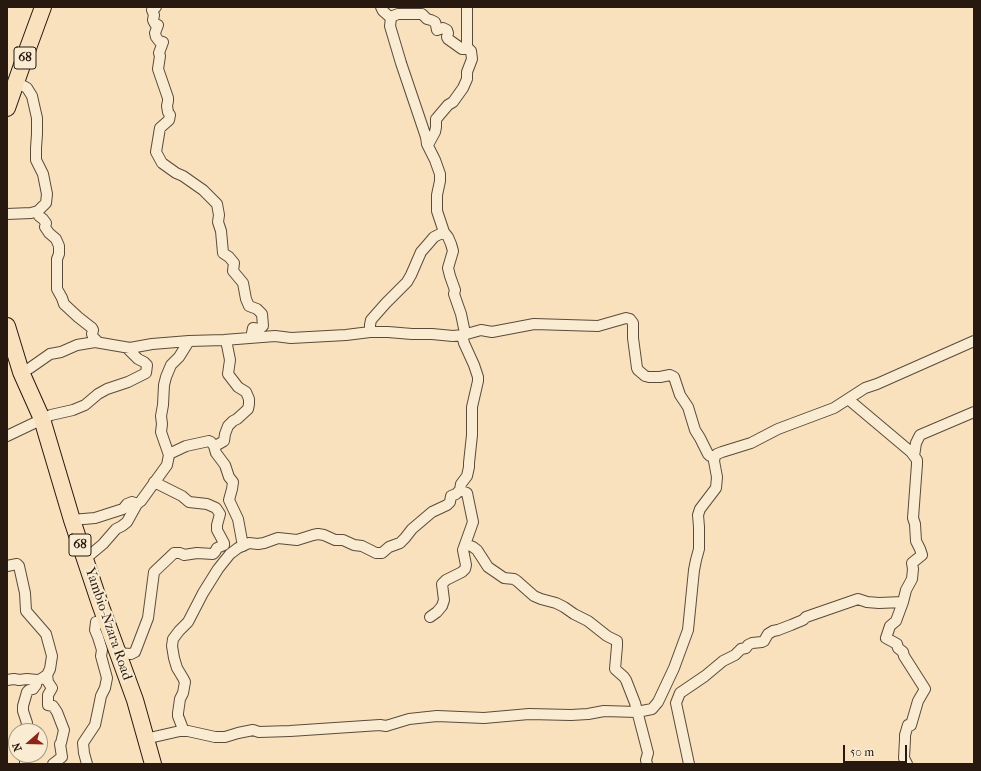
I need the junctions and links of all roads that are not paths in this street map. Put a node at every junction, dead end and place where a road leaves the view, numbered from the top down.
1 (43, 7) edge
2 (156, 7) edge
3 (381, 7) edge
4 (467, 7) edge
5 (391, 18) junction
6 (467, 49) junction
7 (16, 82) junction
8 (7, 106) edge
9 (427, 144) junction
10 (38, 211) junction
11 (7, 214) edge
12 (444, 232) junction
13 (8, 330) edge
14 (370, 332) junction
15 (463, 335) junction
16 (251, 338) junction
17 (226, 340) junction
18 (189, 341) junction
19 (974, 341) edge
20 (98, 342) junction
21 (127, 348) junction
22 (21, 372) junction
23 (848, 399) junction
24 (974, 412) edge
25 (42, 419) junction
26 (7, 436) edge
27 (214, 446) junction
28 (168, 454) junction
29 (714, 456) junction
30 (914, 456) junction
31 (154, 482) junction
32 (460, 490) junction
33 (229, 500) junction
34 (137, 504) junction
35 (220, 514) junction
36 (72, 520) junction
37 (466, 544) junction
38 (243, 546) junction
39 (85, 559) junction
40 (7, 566) edge
41 (904, 602) junction
42 (430, 617) dead end
43 (105, 620) junction
44 (117, 653) junction
45 (47, 675) junction
46 (7, 680) edge
47 (37, 680) junction
48 (637, 712) junction
49 (27, 723) edge
50 (180, 731) junction
51 (145, 739) junction
52 (53, 764) edge
53 (87, 764) edge
54 (153, 764) edge
55 (647, 764) edge
56 (689, 764) edge
57 (907, 764) edge

1 - 7 main road, 68
2 - 16 street
3 - 5 street
4 - 6 street
5 - 6 street
5 - 9 street
6 - 9 street
7 - 8 main road, 68
7 - 10 street
9 - 12 street
10 - 11 street
10 - 20 street
12 - 14 street
12 - 15 street
13 - 22 main road, Yambio-Nzara Road / 68
14 - 15 street
14 - 16 street
15 - 29 street
15 - 32 street
16 - 17 street
17 - 18 street
17 - 27 street
18 - 21 street
18 - 28 street
19 - 23 street
20 - 21 street
20 - 22 street
21 - 25 street
22 - 25 main road, Yambio-Nzara Road / 68
23 - 29 street
23 - 30 street
24 - 30 street
25 - 26 street
25 - 36 main road, Yambio-Nzara Road / 68
27 - 28 street
27 - 33 street
28 - 31 street
29 - 48 street
30 - 41 street
31 - 34 street
31 - 35 street
32 - 37 street
32 - 38 street
33 - 35 street
33 - 38 street
34 - 36 street
34 - 39 street
35 - 44 street
36 - 39 main road, Yambio-Nzara Road / 68
37 - 42 street
37 - 48 street
38 - 50 street
39 - 43 main road, Yambio-Nzara Road / 68
40 - 45 street
41 - 56 street
41 - 57 street
43 - 44 main road, Yambio-Nzara Road / 68
43 - 53 street
44 - 51 main road, Yambio-Nzara Road / 68
45 - 47 street
45 - 52 street
46 - 47 street
47 - 49 street
48 - 50 street
48 - 55 street
50 - 51 street
51 - 54 main road, Yambio-Nzara Road / 68

